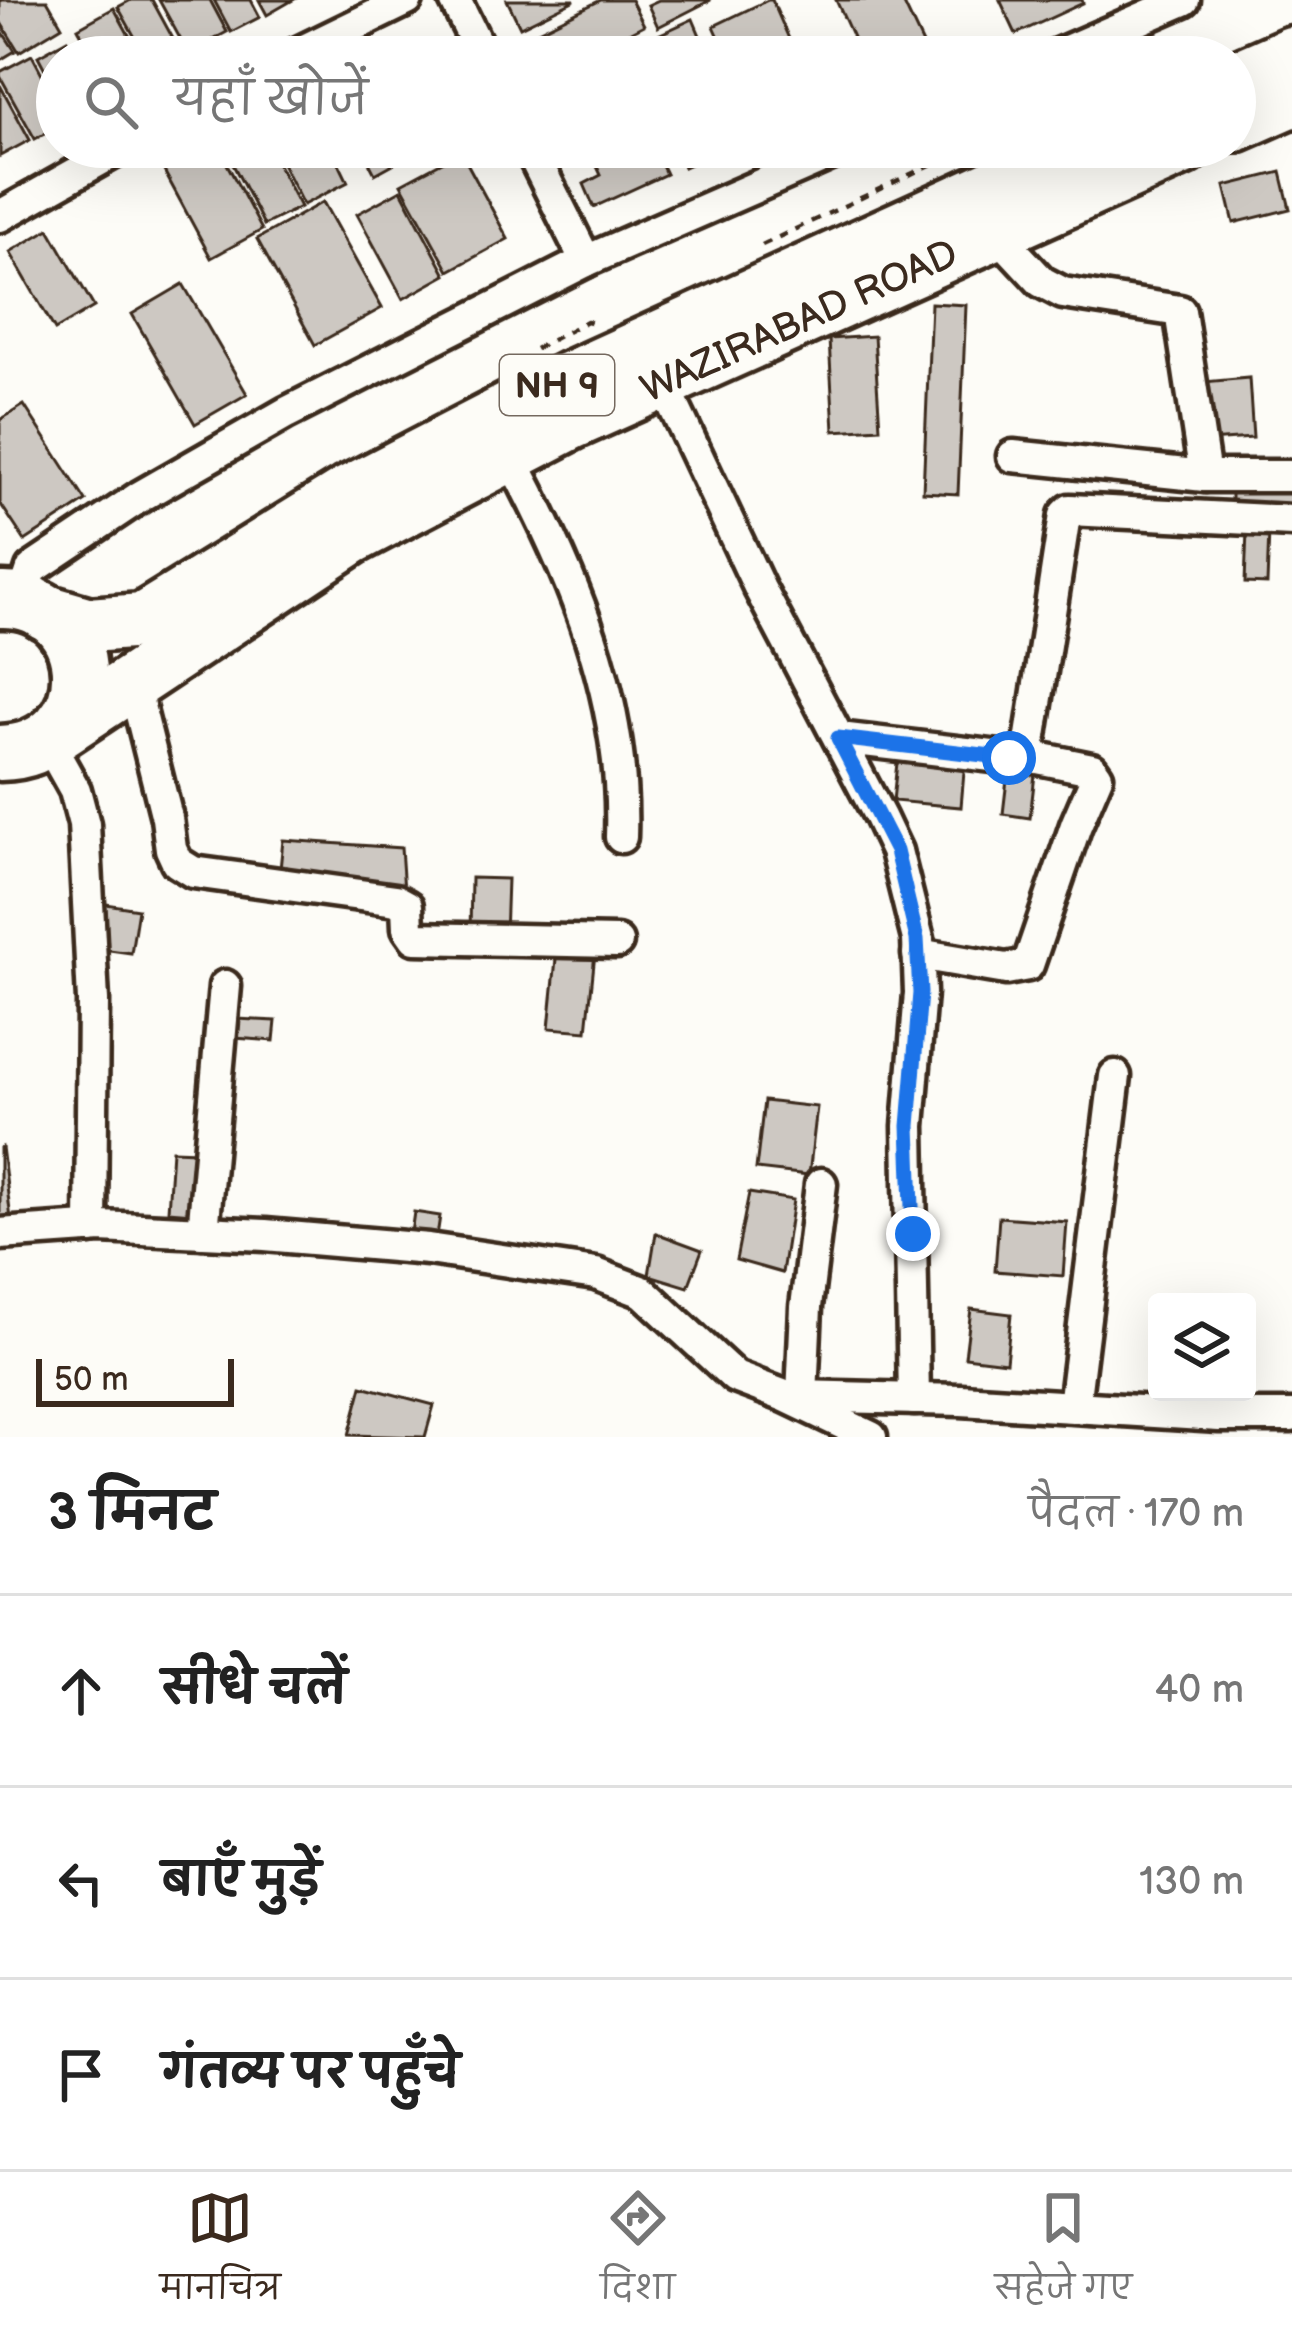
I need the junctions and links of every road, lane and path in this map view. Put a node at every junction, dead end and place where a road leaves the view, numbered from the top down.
1 (407, 0) edge
2 (455, 0) edge
3 (1184, 0) edge
4 (333, 36) edge
5 (473, 36) edge
6 (1101, 36) edge
7 (1256, 84) edge
8 (1291, 92) edge
9 (1256, 112) edge
10 (86, 168) edge
11 (540, 168) edge
12 (800, 168) edge
13 (1051, 168) edge
14 (1121, 168) edge
15 (982, 214) junction
16 (0, 216) edge
17 (586, 261) junction
18 (662, 381) junction
19 (509, 455) junction
20 (1013, 456) dead end
21 (1205, 476) junction
22 (1292, 476) edge
23 (1292, 520) edge
24 (22, 605) edge
25 (133, 682) junction
26 (838, 738) junction
27 (26, 749) edge
28 (1023, 755) junction
29 (621, 837) dead end
30 (617, 942) dead end
31 (918, 954) junction
32 (225, 986) dead end
33 (1115, 1076) dead end
34 (821, 1184) dead end
35 (92, 1228) junction
36 (203, 1232) junction
37 (0, 1234) edge
38 (794, 1396) junction
39 (914, 1399) junction
40 (1074, 1406) junction
41 (1292, 1416) edge
42 (871, 1437) edge

1 - 4 street
2 - 5 street
3 - 6 street
7 - 8 highway
8 - 9 highway
10 - 16 street
11 - 17 street
12 - 17 street
13 - 15 highway, WAZIRABAD ROAD / NH 9
14 - 15 highway, WAZIRABAD ROAD
15 - 18 highway, WAZIRABAD ROAD
15 - 21 street
15 - 24 highway, WAZIRABAD ROAD / NH 9
17 - 24 street
18 - 19 highway, WAZIRABAD ROAD
18 - 26 street
19 - 25 highway, WAZIRABAD ROAD
19 - 29 street
20 - 21 street
21 - 22 street
23 - 28 street
24 - 27 highway
25 - 27 highway, WAZIRABAD ROAD
25 - 30 street
26 - 28 street
26 - 31 street
27 - 35 street
28 - 31 street
31 - 39 street
32 - 36 street
33 - 40 street
34 - 38 street
35 - 36 street
35 - 37 street
36 - 38 street
38 - 39 street
38 - 42 street
39 - 40 street
40 - 41 street

